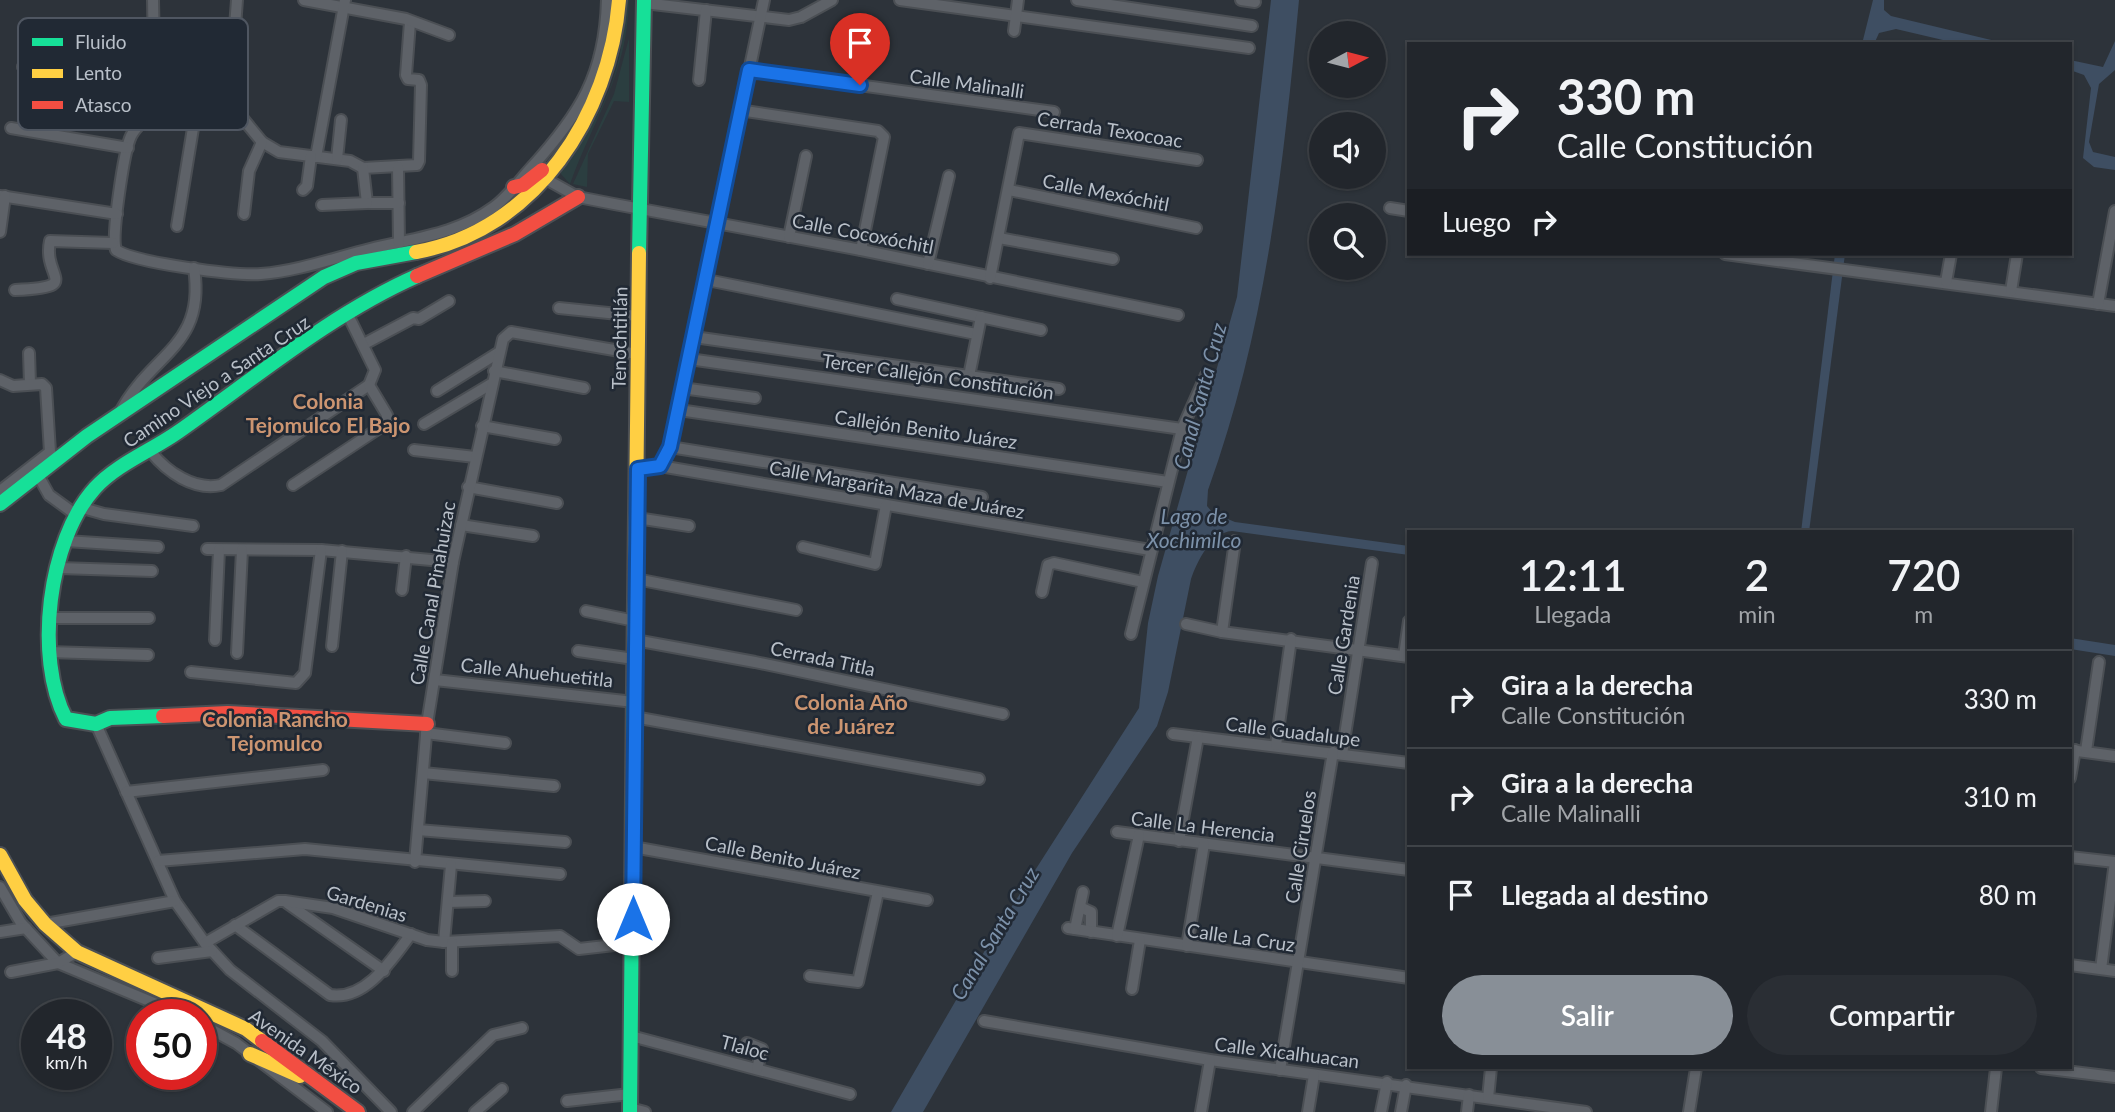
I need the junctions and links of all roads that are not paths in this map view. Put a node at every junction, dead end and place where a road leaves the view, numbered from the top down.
1 (153, 0) edge
2 (237, 0) edge
3 (304, 0) edge
4 (607, 0) edge
5 (619, 0) edge
6 (764, 0) edge
7 (832, 0) edge
8 (900, 0) edge
9 (1018, 0) edge
10 (1077, 0) edge
11 (1241, 0) edge
12 (644, 1) edge
13 (1255, 2) dead end
14 (344, 4) edge
15 (706, 10) junction
16 (760, 16) junction
17 (153, 18) edge
18 (238, 18) edge
19 (1016, 18) junction
20 (410, 22) junction
21 (1252, 26) dead end
22 (1014, 31) dead end
23 (449, 35) dead end
24 (1249, 48) dead end
25 (749, 70) junction
26 (699, 80) dead end
27 (739, 110) junction
28 (1054, 112) dead end
29 (341, 120) dead end
30 (248, 125) edge
31 (10, 128) dead end
32 (18, 129) edge
33 (22, 130) edge
34 (135, 130) edge
35 (193, 130) edge
36 (262, 142) junction
37 (128, 148) junction
38 (314, 156) junction
39 (806, 156) dead end
40 (337, 159) junction
41 (1197, 160) dead end
42 (553, 165) junction
43 (398, 167) junction
44 (363, 169) junction
45 (949, 176) dead end
46 (544, 178) junction
47 (514, 187) junction
48 (303, 190) dead end
49 (1009, 190) junction
50 (3, 196) edge
51 (578, 197) junction
52 (367, 203) junction
53 (400, 203) junction
54 (322, 205) dead end
55 (639, 208) junction
56 (1390, 208) dead end
57 (1407, 211) edge
58 (2115, 211) edge
59 (117, 214) junction
60 (244, 214) dead end
61 (717, 223) junction
62 (177, 226) dead end
63 (1196, 228) dead end
64 (0, 232) edge
65 (789, 237) junction
66 (999, 238) junction
67 (399, 243) junction
68 (114, 246) junction
69 (861, 250) junction
70 (1741, 256) edge
71 (1951, 256) edge
72 (2017, 256) edge
73 (1113, 259) dead end
74 (928, 264) junction
75 (194, 268) junction
76 (990, 278) junction
77 (707, 280) junction
78 (1946, 282) junction
79 (15, 290) dead end
80 (2011, 291) junction
81 (897, 299) dead end
82 (449, 300) dead end
83 (2098, 304) junction
84 (2115, 306) edge
85 (559, 308) dead end
86 (348, 315) junction
87 (1178, 315) dead end
88 (638, 316) junction
89 (981, 317) junction
90 (1041, 330) dead end
91 (976, 334) junction
92 (694, 337) junction
93 (364, 344) junction
94 (29, 353) dead end
95 (498, 353) junction
96 (637, 354) junction
97 (689, 359) junction
98 (494, 371) junction
99 (1206, 375) dead end
100 (969, 376) junction
101 (0, 380) edge
102 (30, 384) junction
103 (491, 384) junction
104 (369, 385) junction
105 (584, 388) dead end
106 (682, 388) junction
107 (1059, 389) dead end
108 (437, 391) dead end
109 (755, 398) dead end
110 (679, 410) junction
111 (118, 417) junction
112 (424, 425) dead end
113 (482, 426) junction
114 (1182, 429) junction
115 (555, 439) dead end
116 (670, 447) junction
117 (414, 450) dead end
118 (151, 452) junction
119 (53, 457) junction
120 (475, 457) junction
121 (660, 466) junction
122 (638, 469) junction
123 (38, 475) junction
124 (1168, 482) junction
125 (293, 485) dead end
126 (468, 487) junction
127 (982, 497) dead end
128 (2, 498) edge
129 (556, 503) dead end
130 (886, 505) junction
131 (77, 510) junction
132 (637, 519) junction
133 (193, 526) dead end
134 (460, 526) junction
135 (689, 526) dead end
136 (533, 536) dead end
137 (66, 541) junction
138 (1235, 541) dead end
139 (158, 547) dead end
140 (803, 547) dead end
141 (207, 550) dead end
142 (219, 550) junction
143 (242, 550) junction
144 (321, 550) junction
145 (1150, 550) junction
146 (342, 551) junction
147 (406, 556) junction
148 (453, 562) junction
149 (1372, 563) dead end
150 (59, 568) junction
151 (152, 571) dead end
152 (636, 579) junction
153 (1143, 582) junction
154 (402, 590) dead end
155 (1042, 592) dead end
156 (796, 610) dead end
157 (586, 611) dead end
158 (51, 618) junction
159 (149, 618) dead end
160 (635, 621) junction
161 (1186, 624) dead end
162 (1223, 632) junction
163 (1131, 634) dead end
164 (215, 639) dead end
165 (1291, 639) junction
166 (635, 640) junction
167 (332, 646) dead end
168 (1359, 649) junction
169 (578, 651) dead end
170 (48, 652) junction
171 (237, 653) dead end
172 (148, 655) dead end
173 (1406, 656) edge
174 (634, 659) junction
175 (2099, 662) dead end
176 (191, 672) dead end
177 (435, 680) junction
178 (634, 709) junction
179 (1003, 714) dead end
180 (96, 724) junction
181 (427, 729) junction
182 (1173, 734) dead end
183 (1198, 737) junction
184 (505, 743) dead end
185 (1276, 746) junction
186 (2077, 750) edge
187 (1337, 753) junction
188 (2115, 755) edge
189 (1407, 763) edge
190 (323, 770) dead end
191 (2072, 770) edge
192 (423, 773) junction
193 (979, 779) dead end
194 (554, 786) dead end
195 (127, 792) junction
196 (418, 830) junction
197 (1117, 832) dead end
198 (1139, 835) junction
199 (1180, 841) junction
200 (565, 842) dead end
201 (1204, 844) junction
202 (633, 847) junction
203 (0, 855) edge
204 (2072, 858) edge
205 (1316, 859) junction
206 (158, 861) junction
207 (415, 862) junction
208 (2115, 862) edge
209 (451, 865) junction
210 (1407, 870) edge
211 (560, 874) dead end
212 (0, 887) edge
213 (1083, 891) dead end
214 (878, 892) junction
215 (928, 900) dead end
216 (176, 901) junction
217 (285, 901) junction
218 (485, 901) dead end
219 (448, 902) junction
220 (1080, 907) junction
221 (45, 924) junction
222 (236, 925) junction
223 (26, 928) junction
224 (0, 932) edge
225 (1091, 932) junction
226 (411, 934) junction
227 (1117, 936) junction
228 (1140, 940) junction
229 (448, 943) junction
230 (632, 943) junction
231 (1188, 946) junction
232 (208, 947) junction
233 (77, 952) junction
234 (158, 958) dead end
235 (58, 963) junction
236 (1300, 963) junction
237 (2072, 965) edge
238 (2101, 969) junction
239 (384, 971) junction
240 (452, 971) dead end
241 (2115, 971) edge
242 (11, 972) dead end
243 (810, 976) dead end
244 (1407, 978) edge
245 (1132, 989) dead end
246 (145, 999) edge
247 (984, 1021) dead end
248 (522, 1028) dead end
249 (217, 1034) edge
250 (631, 1036) junction
251 (747, 1043) dead end
252 (250, 1054) junction
253 (1210, 1060) junction
254 (757, 1069) junction
255 (1491, 1069) edge
256 (1696, 1069) edge
257 (1996, 1069) edge
258 (2051, 1069) edge
259 (1280, 1070) junction
260 (1314, 1075) junction
261 (2115, 1077) edge
262 (311, 1079) junction
263 (1387, 1082) junction
264 (1406, 1085) junction
265 (502, 1089) dead end
266 (850, 1094) dead end
267 (1469, 1095) junction
268 (1488, 1098) junction
269 (567, 1101) dead end
270 (630, 1105) edge
271 (354, 1110) edge
272 (327, 1112) edge
273 (391, 1112) edge
274 (413, 1112) edge
275 (474, 1112) edge
276 (645, 1112) edge
277 (1201, 1112) edge
278 (1308, 1112) edge
279 (1381, 1112) edge
280 (1401, 1112) edge
281 (1467, 1112) edge
282 (1586, 1112) edge
283 (1689, 1112) edge
284 (1991, 1112) edge

1 - 17 street
2 - 18 street
3 - 14 street
4 - 47 street
5 - 42 main road
6 - 16 street
7 - 16 street
8 - 19 street
9 - 19 street
10 - 21 street
11 - 13 street
12 - 15 street
12 - 55 main road, Tenochtitlán
14 - 20 street
14 - 38 street
15 - 16 street
15 - 26 street
16 - 25 street
19 - 22 street
19 - 24 street
20 - 23 street
20 - 43 street
25 - 27 street
25 - 28 street, Calle Malinalli
27 - 61 street
27 - 69 street
29 - 40 street
30 - 36 street
31 - 32 street
33 - 37 street
34 - 37 street
35 - 62 street
36 - 38 street
36 - 60 street
37 - 59 street
38 - 40 street
38 - 48 street
39 - 65 street
40 - 44 street
41 - 49 street, Cerrada Texocoac
42 - 46 main road
42 - 47 main road
43 - 44 street
43 - 53 street
44 - 52 street
45 - 74 street
46 - 51 street, Calle Cocoxóchitl
46 - 111 main road
47 - 67 street
49 - 63 street, Calle Mexóchitl
49 - 66 street
50 - 59 street
50 - 64 street
51 - 55 street, Calle Cocoxóchitl
51 - 86 main road, Camino Viejo a Santa Cruz
52 - 53 street
52 - 54 street
53 - 67 street
55 - 61 street, Calle Cocoxóchitl
55 - 88 main road, Tenochtitlán
56 - 57 street
58 - 83 street
59 - 68 street
61 - 65 street, Calle Cocoxóchitl
61 - 77 street
65 - 69 street, Calle Cocoxóchitl
66 - 73 street
66 - 76 street
67 - 75 street
68 - 75 street
68 - 79 street
69 - 74 street, Calle Cocoxóchitl
70 - 78 street
71 - 78 street
72 - 80 street
74 - 76 street, Calle Cocoxóchitl
75 - 111 street
76 - 87 street, Calle Cocoxóchitl
77 - 91 street
77 - 92 street
78 - 80 street
80 - 83 street
81 - 89 street
82 - 93 street
83 - 84 street
85 - 88 street
86 - 93 street
86 - 118 main road, Camino Viejo a Santa Cruz
88 - 96 main road, Tenochtitlán
89 - 90 street
89 - 91 street
91 - 100 street
92 - 97 street
92 - 100 street
93 - 104 street
94 - 102 street
95 - 96 street, Calle Canal Pinahuizac
95 - 98 street, Calle Canal Pinahuizac
95 - 108 street
96 - 122 main road, Tenochtitlán
97 - 106 street
97 - 114 street, Tercer Callejón Constitución
98 - 103 street, Calle Canal Pinahuizac
98 - 105 street
99 - 114 street
100 - 107 street
101 - 102 street
102 - 119 street
103 - 112 street
103 - 113 street, Calle Canal Pinahuizac
104 - 118 street
104 - 125 street
106 - 109 street
106 - 110 street
110 - 116 street
110 - 124 street, Callejón Benito Juárez
111 - 119 main road
113 - 115 street
113 - 120 street, Calle Canal Pinahuizac
114 - 124 street
116 - 121 street
116 - 127 street
117 - 120 street
118 - 131 main road, Camino Viejo a Santa Cruz
119 - 123 main road
119 - 128 street
120 - 126 street, Calle Canal Pinahuizac
121 - 122 street, Calle Margarita Maza de Juárez
121 - 130 street, Calle Margarita Maza de Juárez
122 - 132 main road, Tenochtitlán
123 - 128 main road
123 - 131 street
124 - 145 street
126 - 129 street
126 - 134 street, Calle Canal Pinahuizac
130 - 140 street
130 - 145 street, Calle Margarita Maza de Juárez
131 - 133 street
131 - 137 main road, Camino Viejo a Santa Cruz
132 - 135 street
132 - 152 main road, Tenochtitlán
134 - 136 street
134 - 148 street, Calle Canal Pinahuizac
137 - 139 street
137 - 150 main road, Camino Viejo a Santa Cruz
138 - 162 street
141 - 142 street
142 - 143 street
142 - 164 street
143 - 144 street
143 - 171 street
144 - 146 street
144 - 176 street
145 - 153 street
146 - 147 street
146 - 167 street
147 - 148 street
147 - 154 street
148 - 177 street, Calle Canal Pinahuizac
149 - 168 street, Calle Gardenia
150 - 151 street
150 - 158 main road, Camino Viejo a Santa Cruz
152 - 156 street
152 - 160 main road, Tenochtitlán
153 - 155 street
153 - 163 street
157 - 160 street
158 - 159 street
158 - 170 main road, Camino Viejo a Santa Cruz
160 - 166 main road, Tenochtitlán
161 - 162 street
162 - 165 street
165 - 168 street
165 - 185 street
166 - 174 main road, Tenochtitlán
166 - 179 street, Cerrada Titla
168 - 173 street
168 - 187 street, Calle Gardenia
169 - 174 street
170 - 172 street
170 - 180 main road, Camino Viejo a Santa Cruz
174 - 178 main road, Tenochtitlán
175 - 186 street
177 - 178 street, Calle Ahuehuetitla
177 - 181 street, Calle Canal Pinahuizac
178 - 193 street, Calle Ahuehuetitla
178 - 202 main road, Tenochtitlán
180 - 181 main road
180 - 195 street
181 - 184 street
181 - 192 street, Calle Canal Pinahuizac
182 - 183 street, Calle Guadalupe
183 - 185 street, Calle Guadalupe
183 - 199 street
185 - 187 street, Calle Guadalupe
186 - 188 street
186 - 191 street
187 - 189 street, Calle Guadalupe
187 - 205 street, Calle Ciruelos
190 - 195 street
192 - 194 street
192 - 196 street, Calle Canal Pinahuizac
195 - 206 street
196 - 200 street
196 - 207 street, Calle Canal Pinahuizac
197 - 198 street, Calle La Herencia
198 - 199 street, Calle La Herencia
198 - 227 street
199 - 201 street, Calle La Herencia
201 - 205 street, Calle La Herencia
201 - 231 street
202 - 214 street, Calle Benito Juárez
202 - 230 main road, Tenochtitlán
203 - 221 main road, Avenida México
204 - 208 street
205 - 210 street, Calle La Herencia
205 - 236 street, Calle Ciruelos
206 - 207 street
206 - 216 street
207 - 209 street
208 - 238 street
209 - 211 street
209 - 219 street
212 - 223 street
213 - 220 street
214 - 215 street, Calle Benito Juárez
214 - 243 street
216 - 221 street
216 - 232 street
217 - 222 street
217 - 226 street, Gardenias
217 - 239 street
218 - 219 street
219 - 229 street
220 - 225 street
220 - 225 street, Calle La Cruz
221 - 233 main road, Avenida México
222 - 232 street
222 - 239 street
223 - 224 street
223 - 235 street
225 - 227 street, Calle La Cruz
226 - 229 street, Gardenias
226 - 239 street
227 - 228 street, Calle La Cruz
228 - 231 street, Calle La Cruz
228 - 245 street
229 - 230 street, Gardenias
229 - 240 street
230 - 250 main road, Tenochtitlán
231 - 236 street, Calle La Cruz
232 - 234 street
232 - 273 street
233 - 235 street
233 - 262 main road, Avenida México
235 - 242 street
235 - 246 street
236 - 244 street, Calle La Cruz
236 - 259 street, Calle Ciruelos
237 - 238 street
238 - 241 street
247 - 253 street, Calle Xicalhuacan
248 - 274 street
249 - 252 street
250 - 254 street, Tlaloc
250 - 270 main road, Tenochtitlán
251 - 254 street
252 - 262 main road
252 - 272 street
253 - 259 street, Calle Xicalhuacan
253 - 277 street
254 - 266 street, Tlaloc
255 - 268 street
256 - 283 street
257 - 284 street
258 - 261 street
259 - 260 street, Calle Xicalhuacan
260 - 263 street, Calle Xicalhuacan
260 - 278 street
262 - 271 main road, Avenida México
263 - 264 street, Calle Xicalhuacan
263 - 279 street
264 - 267 street, Calle Xicalhuacan
264 - 280 street
265 - 275 street
267 - 268 street, Calle Xicalhuacan
267 - 281 street
268 - 282 street, Calle Xicalhuacan
269 - 270 street
270 - 276 street

